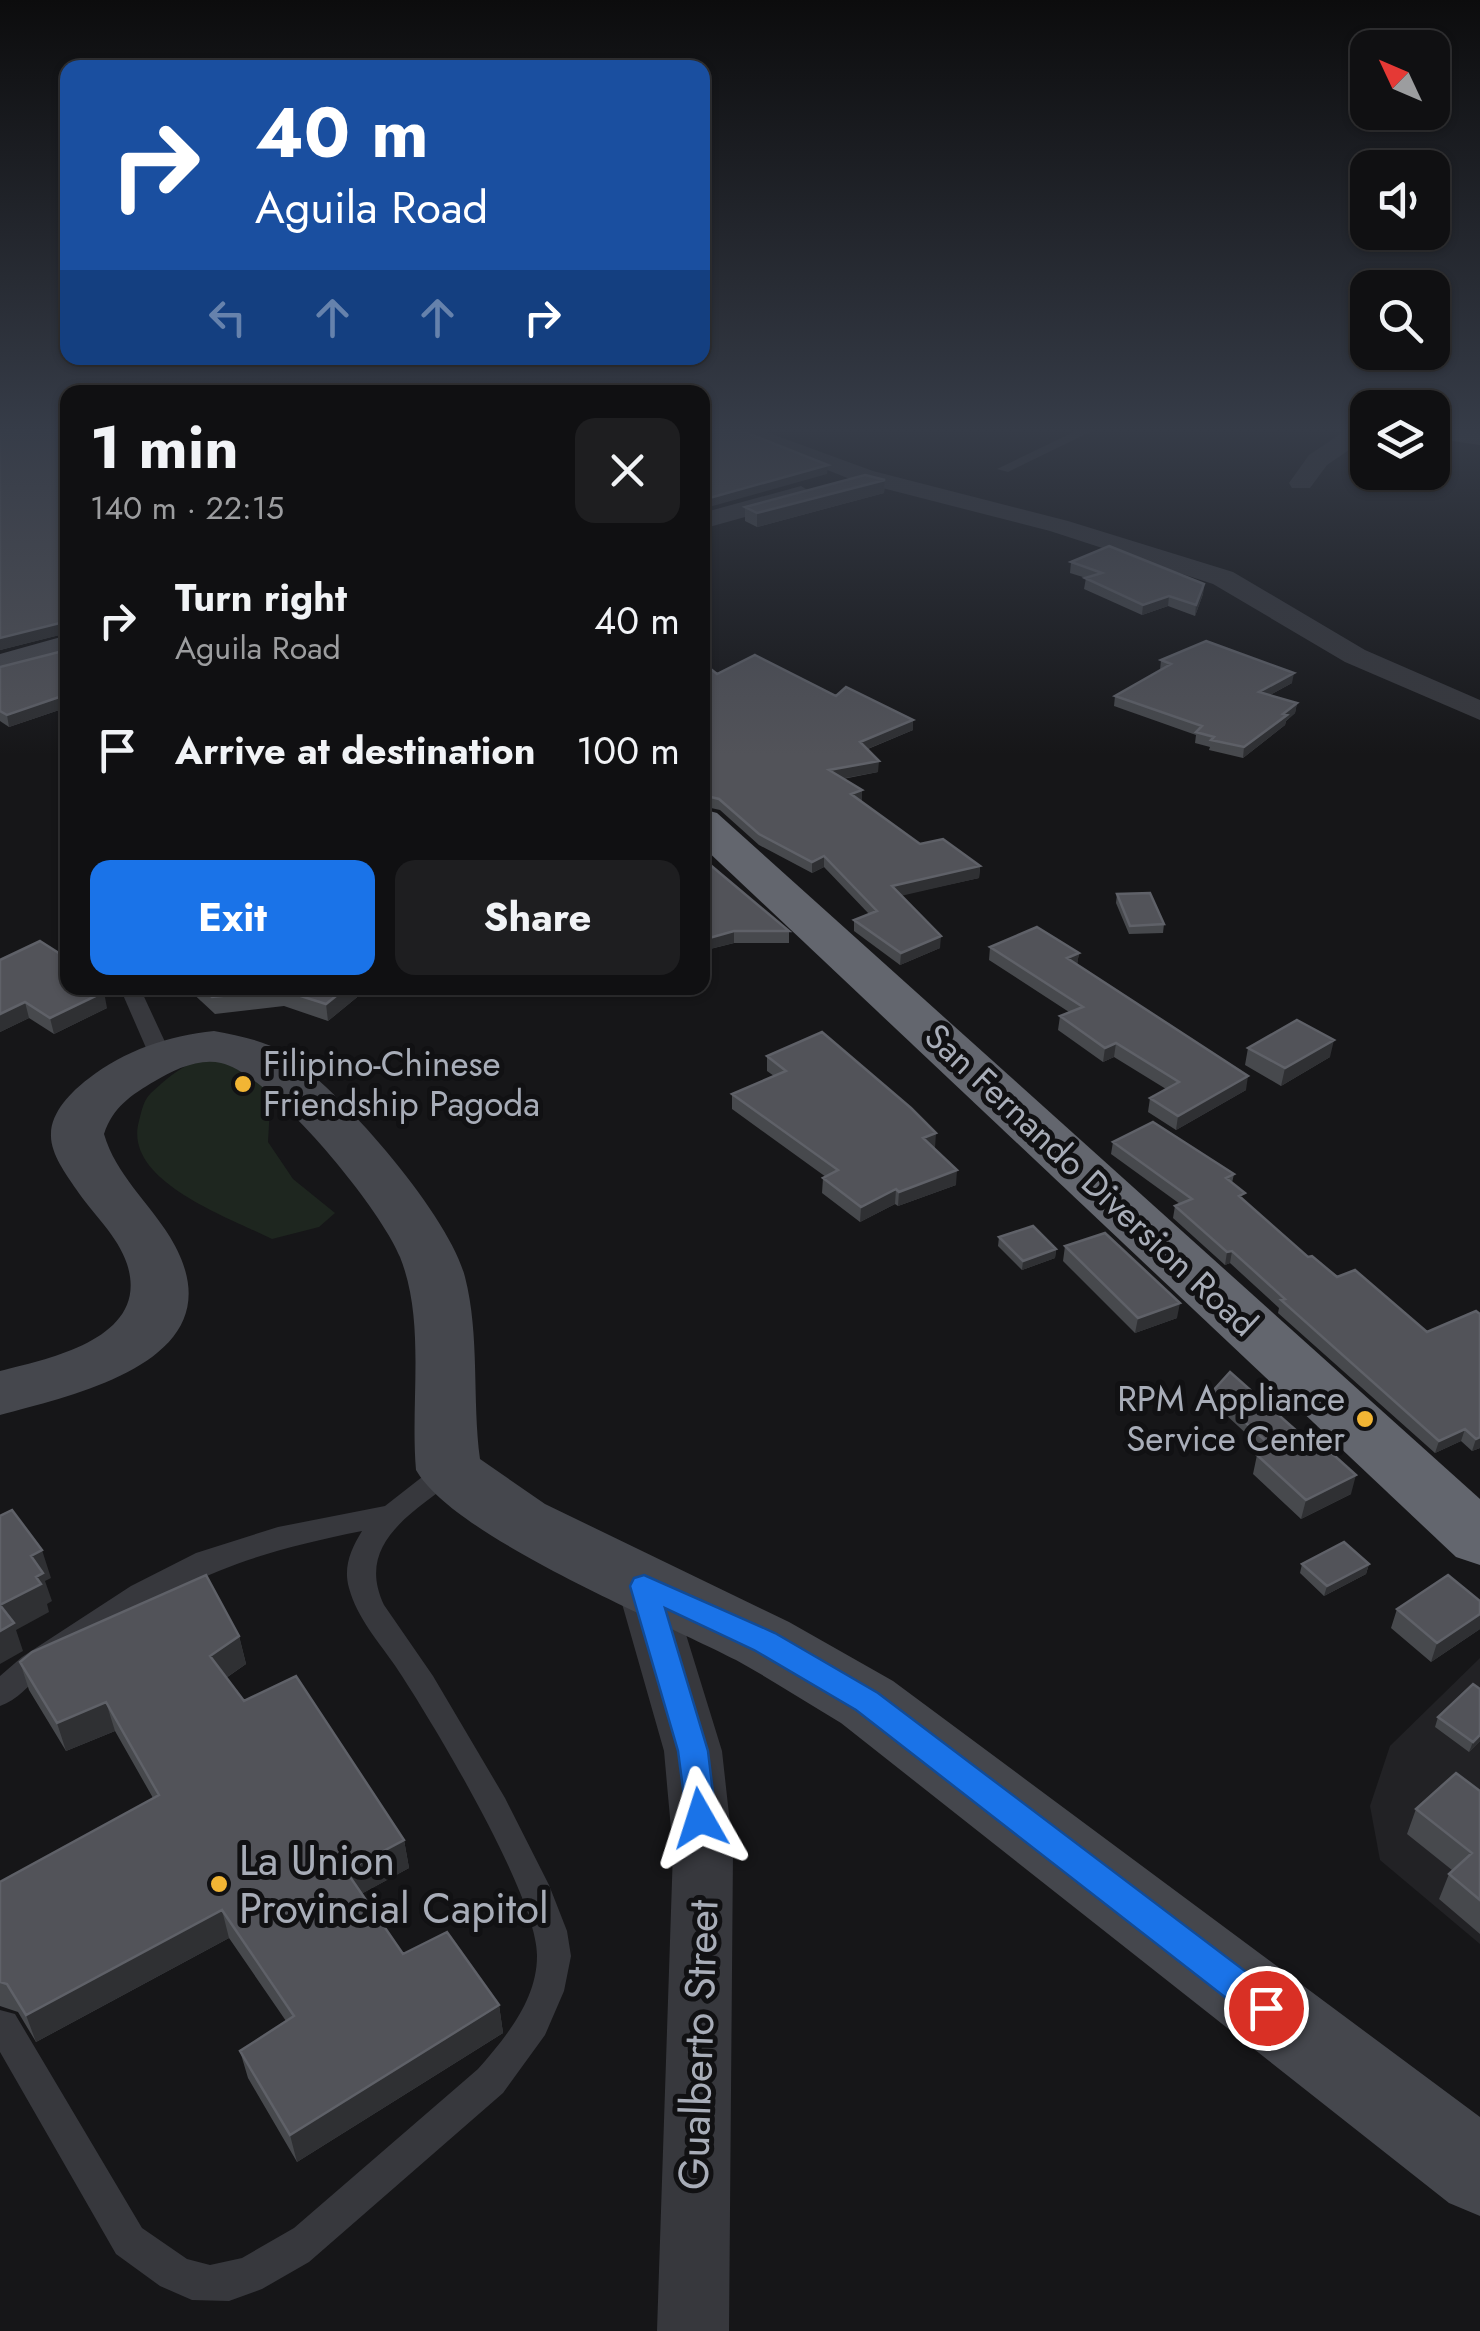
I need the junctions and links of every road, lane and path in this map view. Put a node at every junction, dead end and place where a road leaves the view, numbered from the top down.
1 (1096, 538) edge
2 (60, 648) edge
3 (0, 666) edge
4 (1480, 712) edge
5 (710, 829) edge
6 (133, 995) edge
7 (161, 1057) junction
8 (0, 1392) edge
9 (449, 1470) junction
10 (397, 1514) junction
11 (1480, 1539) edge
12 (644, 1586) junction
13 (0, 1694) edge
14 (3, 2024) dead end
15 (1480, 2172) edge
16 (693, 2331) edge

1 - 4 street
2 - 3 street
5 - 11 highway, San Fernando Diversion Road
6 - 7 lane
7 - 8 street
7 - 9 street
9 - 10 lane
9 - 12 street
10 - 13 lane
10 - 14 lane
12 - 15 street
12 - 16 street, Gualberto Street

